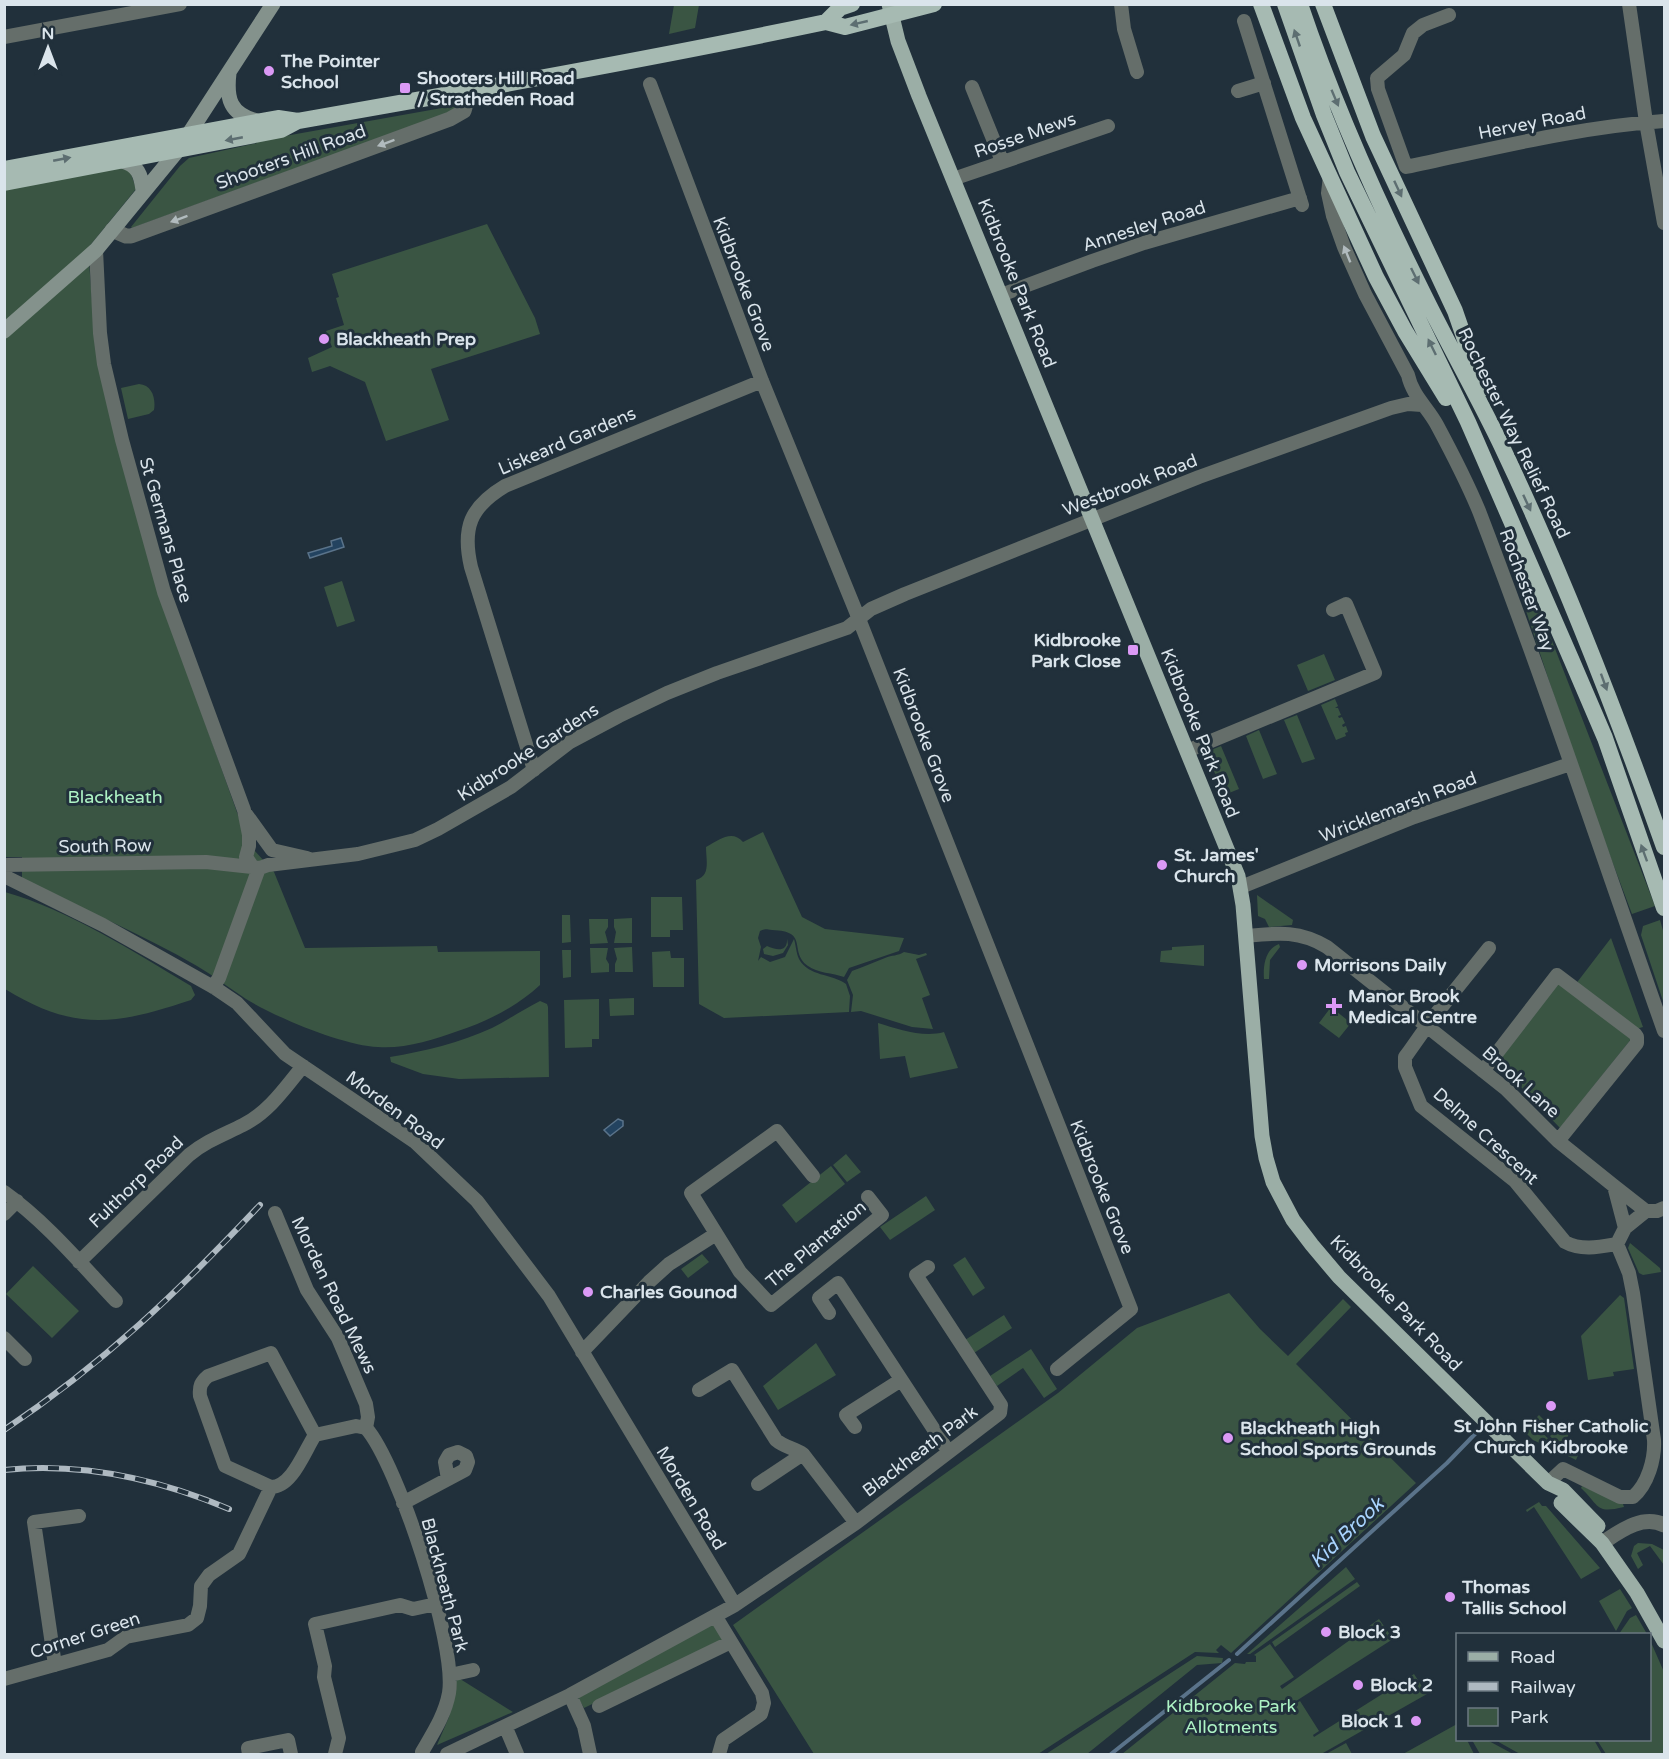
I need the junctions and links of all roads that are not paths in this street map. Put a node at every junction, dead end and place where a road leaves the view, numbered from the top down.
1 (180, 4) edge
2 (273, 4) edge
3 (852, 4) edge
4 (934, 4) edge
5 (1121, 4) edge
6 (1261, 4) edge
7 (1285, 4) edge
8 (1300, 4) edge
9 (1323, 4) edge
10 (1629, 4) edge
11 (890, 10) edge
12 (1449, 15) dead end
13 (1244, 21) dead end
14 (826, 22) junction
15 (4, 37) edge
16 (1137, 72) dead end
17 (229, 73) junction
18 (1264, 83) junction
19 (650, 84) dead end
20 (972, 87) dead end
21 (1238, 91) dead end
22 (465, 92) junction
23 (257, 121) junction
24 (298, 121) junction
25 (1665, 121) edge
26 (1646, 122) junction
27 (1108, 126) dead end
28 (190, 133) junction
29 (207, 144) junction
30 (179, 149) junction
31 (122, 161) junction
32 (1002, 161) junction
33 (4, 170) edge
34 (1330, 176) junction
35 (953, 179) junction
36 (4, 183) edge
37 (143, 190) junction
38 (1665, 223) edge
39 (112, 230) junction
40 (96, 250) junction
41 (1001, 295) junction
42 (4, 331) edge
43 (762, 381) junction
44 (1422, 405) junction
45 (1503, 449) junction
46 (1482, 458) junction
47 (1093, 519) junction
48 (1333, 610) dead end
49 (859, 619) junction
50 (1186, 751) junction
51 (1570, 764) junction
52 (534, 770) junction
53 (244, 810) junction
54 (269, 846) junction
55 (1665, 847) edge
56 (248, 849) junction
57 (311, 860) junction
58 (206, 862) junction
59 (4, 865) edge
60 (260, 866) junction
61 (4, 876) edge
62 (1241, 887) junction
63 (1665, 908) edge
64 (1246, 936) junction
65 (1489, 948) dead end
66 (213, 987) junction
67 (1427, 1026) junction
68 (1665, 1031) edge
69 (303, 1066) junction
70 (1483, 1071) junction
71 (1558, 1141) junction
72 (813, 1176) dead end
73 (1614, 1186) junction
74 (4, 1192) edge
75 (868, 1197) dead end
76 (17, 1201) junction
77 (1665, 1208) edge
78 (1646, 1210) junction
79 (4, 1214) edge
80 (274, 1214) dead end
81 (1625, 1228) junction
82 (716, 1234) junction
83 (1617, 1244) junction
84 (79, 1262) junction
85 (928, 1267) dead end
86 (116, 1301) dead end
87 (829, 1313) dead end
88 (4, 1338) edge
89 (582, 1352) junction
90 (25, 1359) dead end
91 (1057, 1369) dead end
92 (901, 1380) junction
93 (699, 1390) dead end
94 (855, 1427) dead end
95 (366, 1428) junction
96 (315, 1436) junction
97 (948, 1451) junction
98 (803, 1454) junction
99 (447, 1479) dead end
100 (1548, 1483) junction
101 (758, 1484) dead end
102 (270, 1487) junction
103 (403, 1503) junction
104 (1563, 1505) junction
105 (79, 1516) dead end
106 (856, 1523) junction
107 (1665, 1525) edge
108 (1602, 1544) junction
109 (1622, 1570) junction
110 (436, 1604) junction
111 (735, 1605) junction
112 (716, 1617) junction
113 (1665, 1641) edge
114 (731, 1642) junction
115 (55, 1665) junction
116 (473, 1670) dead end
117 (450, 1675) junction
118 (4, 1679) edge
119 (570, 1695) junction
120 (599, 1706) dead end
121 (506, 1728) junction
122 (249, 1755) edge
123 (291, 1755) edge
124 (336, 1755) edge
125 (423, 1755) edge
126 (447, 1755) edge
127 (517, 1755) edge
128 (590, 1755) edge
129 (719, 1755) edge

1 - 15 street
2 - 17 main road
3 - 14 highway, Shooters Hill Road
4 - 11 highway, Shooters Hill Road
5 - 16 street
6 - 34 highway
46 -> 7 highway, Rochester Way Relief Road
8 -> 45 highway, Rochester Way Relief Road
9 -> 45 highway
10 - 26 street
11 -> 14 highway, Shooters Hill Road
11 - 35 main road, Kidbrooke Park Road
12 - 26 street, Hervey Road
13 - 18 street, Annesley Road
14 - 22 highway, Shooters Hill Road
17 - 23 main road
17 - 28 main road
18 - 21 street
18 - 41 street, Annesley Road
19 - 43 street, Kidbrooke Grove
20 - 32 street
22 - 24 highway, Shooters Hill Road
22 -> 39 street, Shooters Hill Road
23 - 24 highway, Shooters Hill Road
23 - 28 highway, Shooters Hill Road
24 -> 29 highway, Shooters Hill Road
25 - 26 street, Hervey Road
26 - 38 street
27 - 32 street, Rosse Mews
28 - 29 highway
28 - 30 main road
33 -> 28 highway, Shooters Hill Road
29 - 30 highway, Shooters Hill Road
30 - 31 highway, Shooters Hill Road
30 - 37 main road
31 - 36 highway, Shooters Hill Road
31 - 37 main road
32 - 35 street, Rosse Mews
44 -> 34 street, Rochester Way
34 - 46 highway
35 - 41 main road, Kidbrooke Park Road
37 - 39 main road
39 - 40 main road
40 - 42 main road
40 - 53 street, St Germans Place
41 - 47 main road, Kidbrooke Park Road
43 - 49 street, Kidbrooke Grove
43 - 52 street, Liskeard Gardens
44 - 47 street, Westbrook Road
44 - 51 street, Rochester Way
45 -> 55 highway, Rochester Way Relief Road
63 -> 46 highway, Rochester Way Relief Road
47 - 49 street, Westbrook Road
47 - 50 main road, Kidbrooke Park Road
48 - 50 street
49 - 52 street, Kidbrooke Gardens
49 - 91 street, Kidbrooke Grove
50 - 62 main road, Kidbrooke Park Road
51 - 62 street, Wricklemarsh Road
51 - 68 street, Rochester Way
52 - 57 street, Kidbrooke Gardens
53 - 54 street
53 - 56 street
54 - 56 street
54 - 57 street
54 - 60 street
56 - 58 street
56 - 60 street
57 - 60 street, Kidbrooke Gardens
58 - 59 street, South Row
58 - 60 street, Kidbrooke Gardens
60 - 66 street
61 - 66 street, Morden Road
62 - 64 main road, Kidbrooke Park Road
64 - 67 street, Brook Lane
64 - 100 main road, Kidbrooke Park Road
65 - 67 street
66 - 69 street, Morden Road
67 - 70 street, Brook Lane
67 - 83 street, Delme Crescent
69 - 84 street, Fulthorp Road
69 - 89 street, Morden Road
70 - 71 street, Brook Lane
70 - 71 street
71 - 73 street, Brook Lane
72 - 82 street, The Plantation
73 - 78 street, Brook Lane
73 - 81 street
74 - 76 street
75 - 82 street, The Plantation
76 - 79 street
76 - 84 street
77 - 78 street
78 - 81 street
80 - 95 street, Morden Road Mews
81 - 83 street
82 - 89 street
83 - 100 street
84 - 86 street
85 - 97 street, Blackheath Park
87 - 92 street
88 - 90 street
89 - 111 street, Morden Road
92 - 94 street
92 - 97 street
93 - 98 street
95 - 96 street
95 - 103 street, Blackheath Park
96 - 102 street
96 - 102 street
97 - 106 street, Blackheath Park
98 - 101 street
98 - 106 street
99 - 103 street
100 - 104 main road, Kidbrooke Park Road
100 - 108 main road, Kidbrooke Park Road
102 - 115 street, Corner Green
103 - 110 street, Blackheath Park
104 - 108 main road, Kidbrooke Park Road
104 - 109 main road
105 - 115 street
106 - 111 street, Blackheath Park
107 - 108 street
108 - 109 main road, Kidbrooke Park Road
109 - 113 main road, Kidbrooke Park Road
110 - 117 street, Blackheath Park
110 - 124 street
111 - 112 street, Blackheath Park
112 - 114 street
112 - 119 street, Blackheath Park
114 - 120 street
114 - 129 street
115 - 118 street, Corner Green
116 - 117 street
117 - 125 street, Blackheath Park
119 - 121 street, Blackheath Park
119 - 128 street
121 - 126 street, Blackheath Park
121 - 127 street
122 - 123 street

